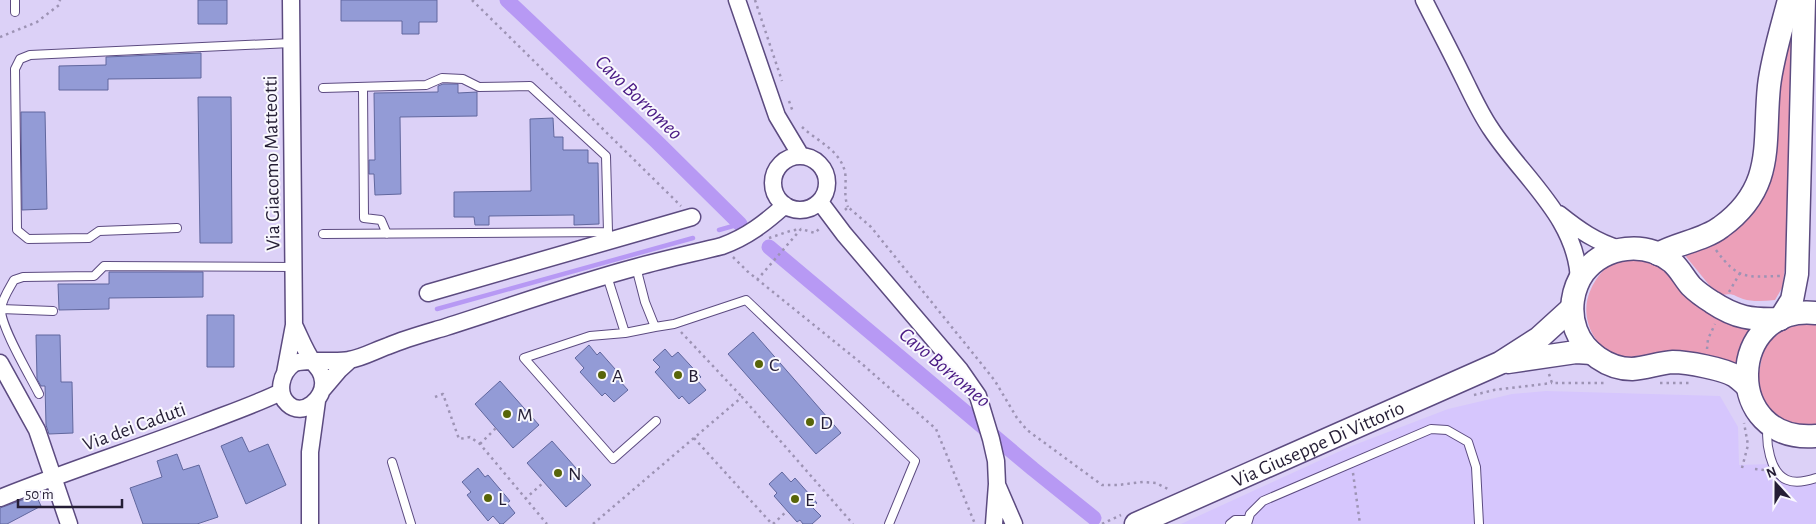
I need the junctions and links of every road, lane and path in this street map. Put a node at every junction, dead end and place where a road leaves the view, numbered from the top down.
1 (15, 0) edge
2 (60, 0) edge
3 (290, 0) edge
4 (736, 0) edge
5 (755, 0) edge
6 (1424, 0) edge
7 (1788, 0) edge
8 (1804, 0) edge
9 (15, 12) dead end
10 (0, 37) edge
11 (291, 43) junction
12 (783, 82) dead end
13 (323, 88) dead end
14 (363, 88) junction
15 (789, 100) dead end
16 (795, 115) dead end
17 (777, 116) junction
18 (798, 123) dead end
19 (801, 156) junction
20 (783, 162) junction
21 (820, 202) junction
22 (785, 206) junction
23 (848, 207) junction
24 (1555, 212) junction
25 (692, 217) dead end
26 (832, 219) junction
27 (177, 228) dead end
28 (324, 234) dead end
29 (387, 234) junction
30 (1620, 249) junction
31 (1658, 254) junction
32 (636, 267) junction
33 (293, 268) junction
34 (607, 276) junction
35 (757, 280) dead end
36 (1578, 282) junction
37 (428, 293) dead end
38 (1572, 308) junction
39 (1, 309) edge
40 (53, 311) dead end
41 (1816, 313) edge
42 (1780, 319) junction
43 (674, 324) junction
44 (294, 325) junction
45 (655, 327) junction
46 (625, 333) junction
47 (1592, 353) junction
48 (350, 360) junction
49 (313, 362) junction
50 (0, 363) edge
51 (1500, 363) junction
52 (285, 373) junction
53 (1747, 386) junction
54 (281, 392) junction
55 (39, 394) dead end
56 (320, 395) junction
57 (435, 397) dead end
58 (742, 397) junction
59 (291, 406) junction
60 (656, 421) dead end
61 (1768, 422) junction
62 (496, 428) dead end
63 (1816, 436) edge
64 (694, 438) junction
65 (480, 444) junction
66 (310, 452) junction
67 (392, 462) dead end
68 (1352, 463) junction
69 (52, 477) junction
70 (1816, 478) edge
71 (544, 482) dead end
72 (997, 484) junction
73 (1165, 496) dead end
74 (0, 498) edge
75 (525, 499) junction
76 (787, 511) dead end
77 (1132, 518) edge
78 (1248, 522) edge
79 (69, 524) edge
80 (310, 524) edge
81 (411, 524) edge
82 (547, 524) edge
83 (593, 524) edge
84 (773, 524) edge
85 (853, 524) edge
86 (889, 524) edge
87 (994, 524) edge
88 (1014, 524) edge
89 (1102, 524) edge
90 (1230, 524) edge
91 (1360, 524) edge
92 (1479, 524) edge

1 - 9 lane
2 - 10 path
3 - 11 street, Via Giacomo Matteotti
4 - 17 street
5 - 12 path
6 - 24 street
7 - 31 main road
8 - 42 main road
11 - 27 lane
11 - 33 street, Via Giacomo Matteotti
13 - 14 lane
14 - 29 lane
14 - 29 lane
15 - 16 path
17 - 19 street
17 - 20 street
18 - 23 path
19 - 20 street
19 - 21 street
20 - 22 street
21 - 22 street
21 - 26 street
22 - 32 street
23 - 26 path
23 - 73 path
24 - 30 street
24 - 36 street
25 - 37 street
26 - 35 path
26 - 72 street
28 - 29 lane
30 - 31 main road
30 - 36 main road
31 - 42 main road
32 - 34 street
32 - 45 lane
33 - 39 lane
33 - 44 street, Via Giacomo Matteotti
34 - 46 lane
34 - 48 street
36 - 38 main road
38 - 47 main road
38 - 51 main road, Via Giuseppe Di Vittorio
39 - 40 lane
39 - 55 lane
41 - 42 main road
42 - 53 main road
43 - 45 lane
43 - 58 path
43 - 86 lane
44 - 49 street, Via Giacomo Matteotti
44 - 52 street, Via Giacomo Matteotti
45 - 46 lane
46 - 60 lane
47 - 51 main road, Via Giuseppe Di Vittorio
47 - 53 main road
48 - 49 street
48 - 56 street
49 - 52 street
49 - 56 street
50 - 69 street
51 - 77 main road, Via Giuseppe Di Vittorio
52 - 54 street
53 - 61 main road
54 - 59 street
54 - 69 street, Via dei Caduti
56 - 59 street
56 - 66 street
57 - 65 path
58 - 64 path
58 - 85 path
59 - 66 street
61 - 63 main road
61 - 70 lane
62 - 65 path
64 - 83 path
64 - 84 path
65 - 75 path
66 - 80 street
67 - 81 lane
68 - 78 lane
68 - 91 path
68 - 92 lane
69 - 74 street, Via dei Caduti
69 - 79 street
71 - 75 path
72 - 87 street
72 - 88 street
75 - 82 path
76 - 84 path
77 - 89 path
78 - 90 lane

